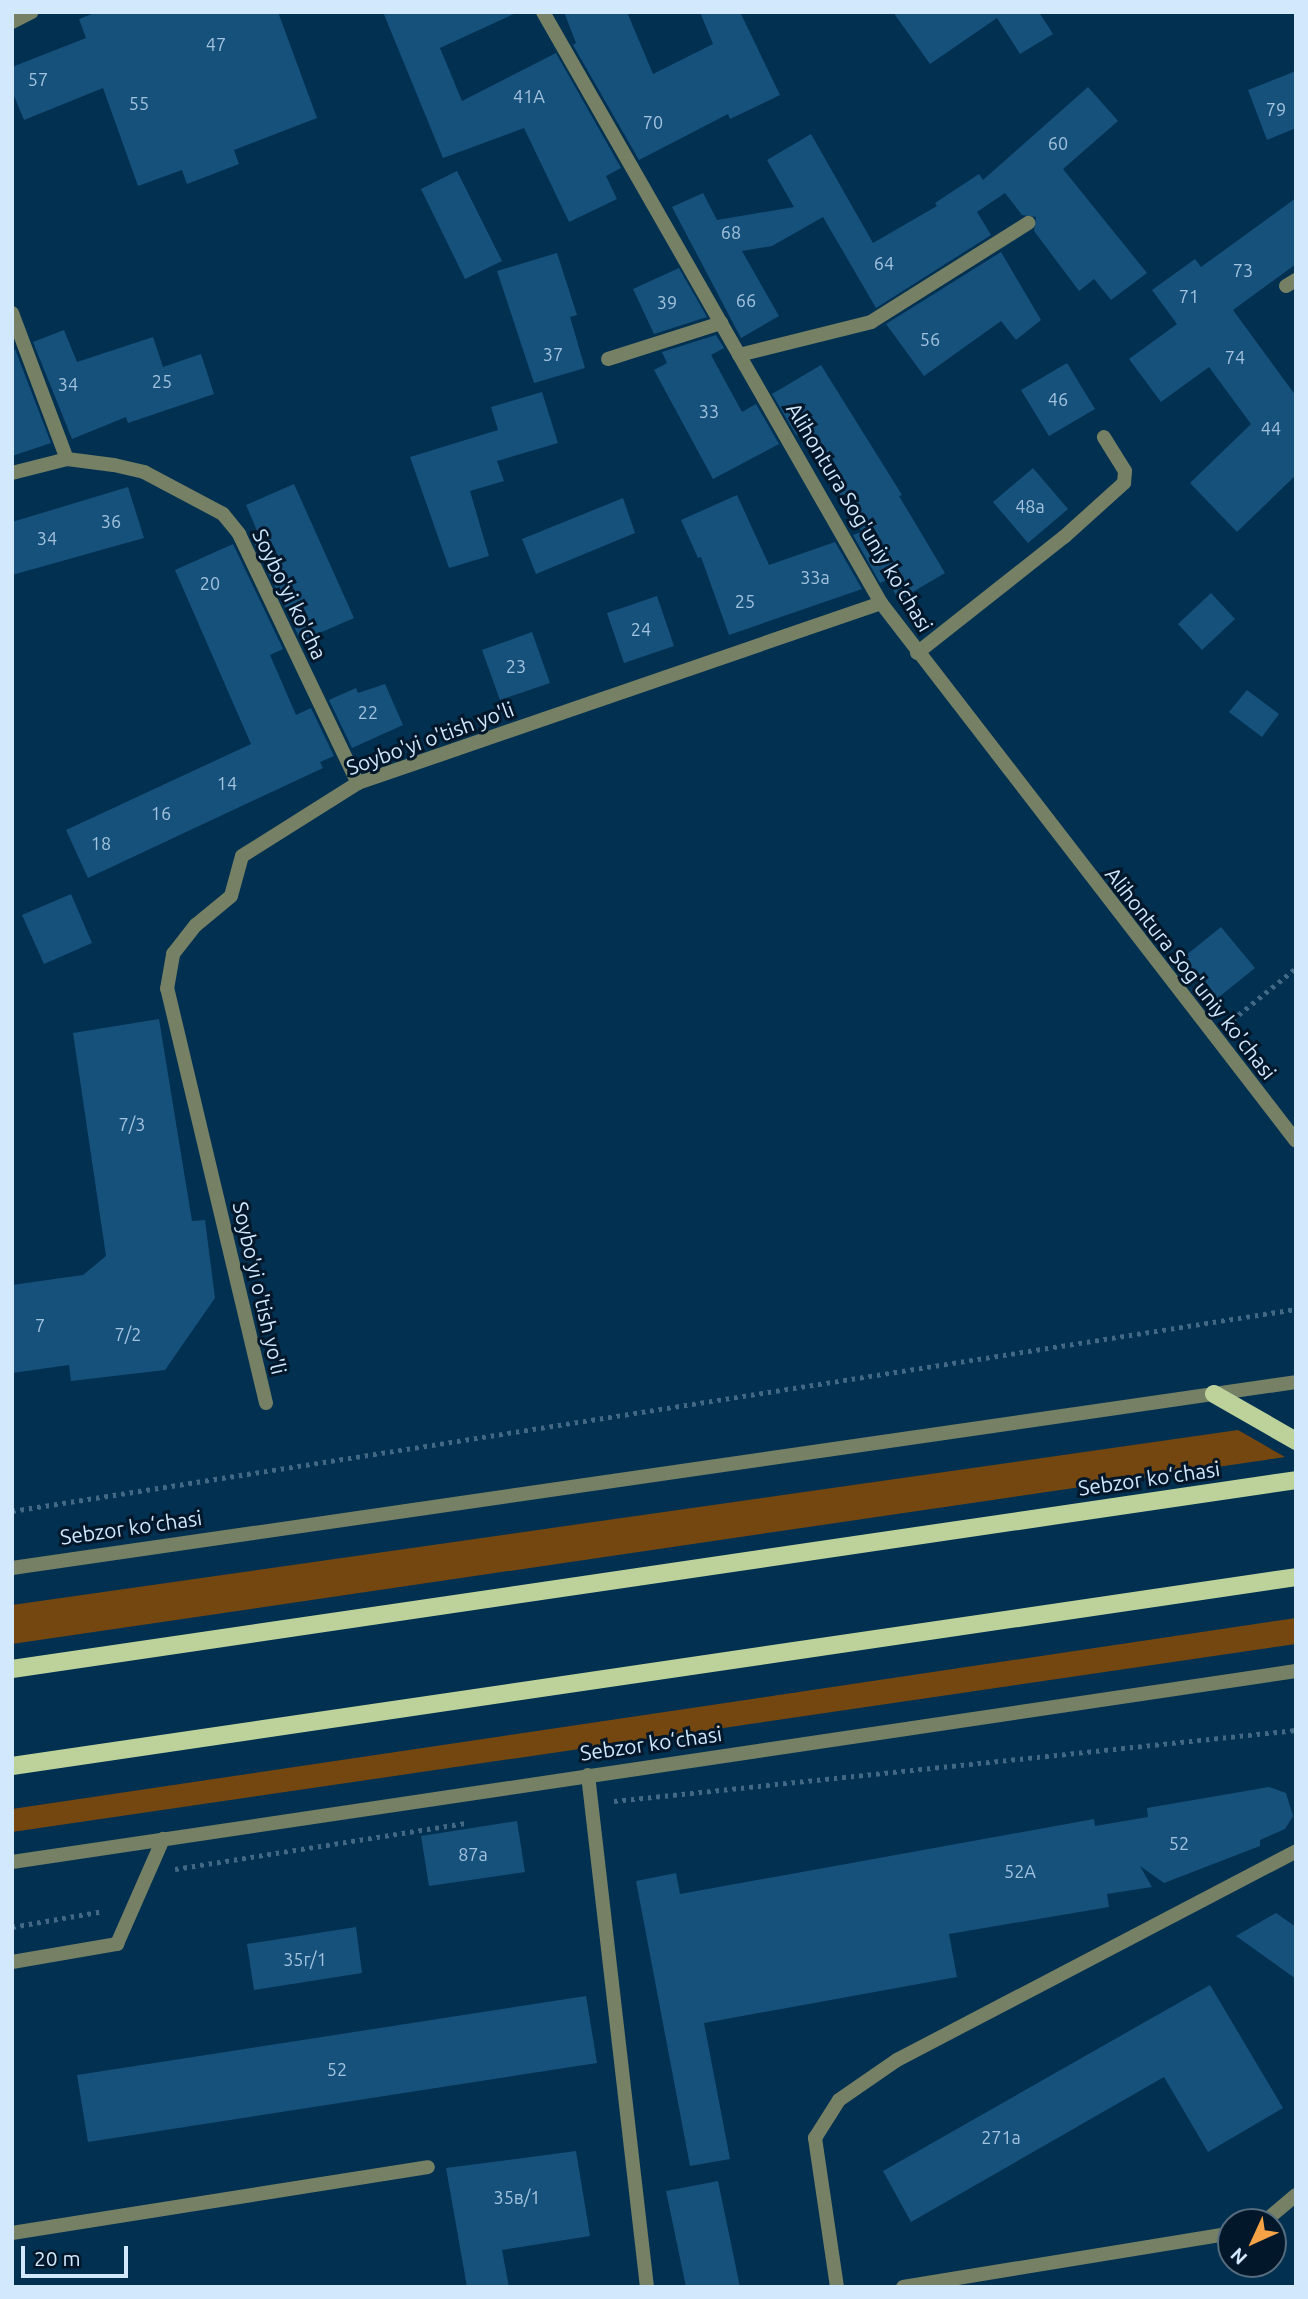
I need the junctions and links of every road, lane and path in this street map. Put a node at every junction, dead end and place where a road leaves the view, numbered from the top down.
1 (32, 12) edge
2 (543, 12) edge
3 (12, 22) edge
4 (1028, 223) dead end
5 (12, 313) edge
6 (721, 323) junction
7 (739, 355) junction
8 (608, 359) dead end
9 (1104, 437) dead end
10 (67, 459) junction
11 (12, 473) edge
12 (881, 603) junction
13 (917, 653) junction
14 (358, 783) junction
15 (1296, 968) edge
16 (1212, 1036) junction
17 (1296, 1141) edge
18 (1296, 1309) edge
19 (1296, 1382) edge
20 (1214, 1394) junction
21 (266, 1403) dead end
22 (1296, 1441) edge
23 (1296, 1480) edge
24 (12, 1511) edge
25 (12, 1568) edge
26 (1296, 1577) edge
27 (12, 1669) edge
28 (1296, 1671) edge
29 (1296, 1730) edge
30 (12, 1766) edge
31 (588, 1775) junction
32 (593, 1803) junction
33 (471, 1822) dead end
34 (163, 1839) junction
35 (1296, 1851) edge
36 (12, 1862) edge
37 (147, 1874) junction
38 (106, 1910) dead end
39 (12, 1927) edge
40 (12, 1962) edge
41 (428, 2167) dead end
42 (1296, 2194) edge
43 (1280, 2208) edge
44 (12, 2232) edge
45 (1217, 2235) edge
46 (647, 2287) edge
47 (837, 2287) edge
48 (903, 2287) edge

1 - 3 street
2 - 6 street, Alihontura Sog'uniy ko'chasi
4 - 7 street
5 - 10 street
6 - 7 street, Alihontura Sog'uniy ko'chasi
6 - 8 street
7 - 12 street, Alihontura Sog'uniy ko'chasi
9 - 13 street
10 - 11 street, Soybo'yi ko'cha
10 - 14 street, Soybo'yi ko'cha
12 - 13 street, Alihontura Sog'uniy ko'chasi
12 - 14 street, Soybo'yi o'tish yo'li
13 - 16 street, Alihontura Sog'uniy ko'chasi
14 - 21 street, Soybo'yi o'tish yo'li
15 - 16 path
16 - 17 street, Alihontura Sog'uniy ko'chasi
18 - 24 path
19 - 20 street, Sebzor ko‘chasi
20 - 22 main road
20 - 25 street, Sebzor ko‘chasi
23 - 27 main road, Sebzor ko‘chasi
26 - 30 main road
28 - 31 street, Sebzor ko‘chasi
29 - 32 path
31 - 32 street
31 - 34 street, Sebzor ko‘chasi
32 - 46 street
33 - 37 path
34 - 36 street, Sebzor ko‘chasi
34 - 37 street
35 - 47 street
37 - 40 street
38 - 39 path
41 - 44 street
42 - 43 street
45 - 48 street

